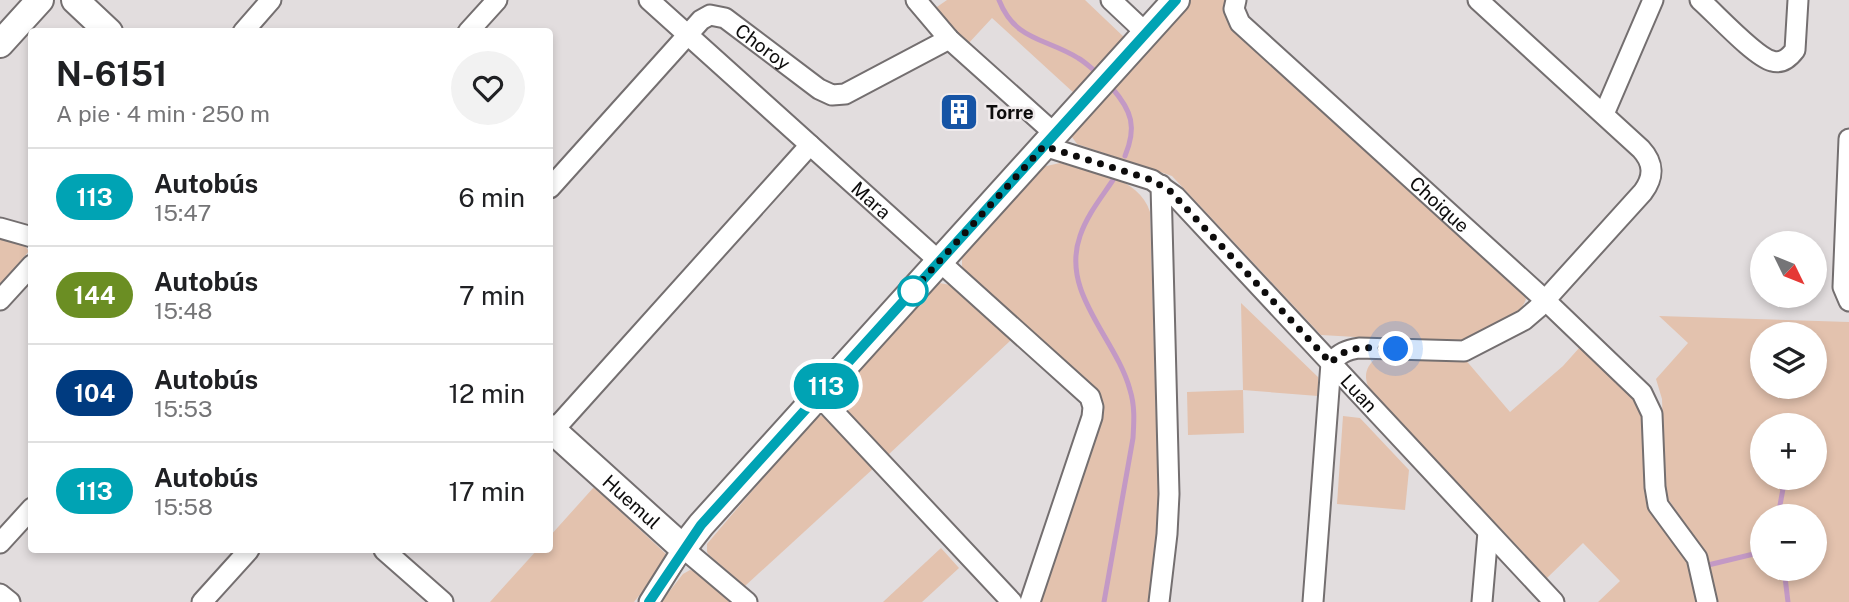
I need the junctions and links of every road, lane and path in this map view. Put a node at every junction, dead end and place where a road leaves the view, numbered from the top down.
1 (40, 0) edge
2 (75, 0) edge
3 (271, 0) edge
4 (497, 0) edge
5 (649, 0) edge
6 (916, 0) edge
7 (1111, 0) edge
8 (1176, 0) edge
9 (1478, 0) edge
10 (1653, 0) edge
11 (1700, 0) edge
12 (1798, 0) edge
13 (1235, 4) edge
14 (105, 28) edge
15 (246, 28) edge
16 (472, 28) edge
17 (1146, 33) junction
18 (688, 35) junction
19 (949, 39) junction
20 (0, 44) edge
21 (1604, 114) junction
22 (1849, 139) edge
23 (1049, 140) junction
24 (810, 145) junction
25 (1849, 166) edge
26 (553, 184) edge
27 (1161, 185) junction
28 (0, 228) edge
29 (28, 236) edge
30 (940, 261) junction
31 (28, 269) edge
32 (0, 300) edge
33 (1545, 300) junction
34 (1848, 301) edge
35 (1331, 363) junction
36 (818, 395) junction
37 (553, 428) edge
38 (553, 432) edge
39 (28, 512) edge
40 (1488, 532) junction
41 (0, 543) edge
42 (683, 548) junction
43 (246, 553) edge
44 (387, 553) edge
45 (0, 594) edge
46 (430, 598) edge
47 (10, 602) edge
48 (202, 602) edge
49 (649, 602) edge
50 (747, 602) edge
51 (1012, 602) edge
52 (1030, 602) edge
53 (1159, 602) edge
54 (1313, 602) edge
55 (1482, 602) edge
56 (1554, 602) edge
57 (1707, 602) edge

1 - 20 street
2 - 14 street
3 - 15 street
4 - 16 street
5 - 18 street, Mara
6 - 19 street, Luan
7 - 17 street
8 - 17 street
9 - 21 street
10 - 21 street
11 - 12 street
13 - 33 street, Choique
17 - 23 street
18 - 19 street, Choroy
18 - 24 street, Mara
18 - 26 street, Choroy
19 - 23 street, Luan
21 - 33 street
22 - 25 street
23 - 27 street, Luan
23 - 30 street
24 - 30 street, Mara
24 - 37 street
25 - 34 street
27 - 35 street, Luan
27 - 53 street
28 - 29 street
30 - 36 street
30 - 52 street, Mara
31 - 32 street
33 - 35 street
33 - 57 street, Choique
35 - 40 street, Luan
35 - 54 street
36 - 42 street
36 - 51 street
38 - 42 street, Huemul
39 - 41 street
40 - 55 street
40 - 56 street, Luan
42 - 49 street
42 - 50 street, Huemul
43 - 48 street
44 - 46 street
45 - 47 street

